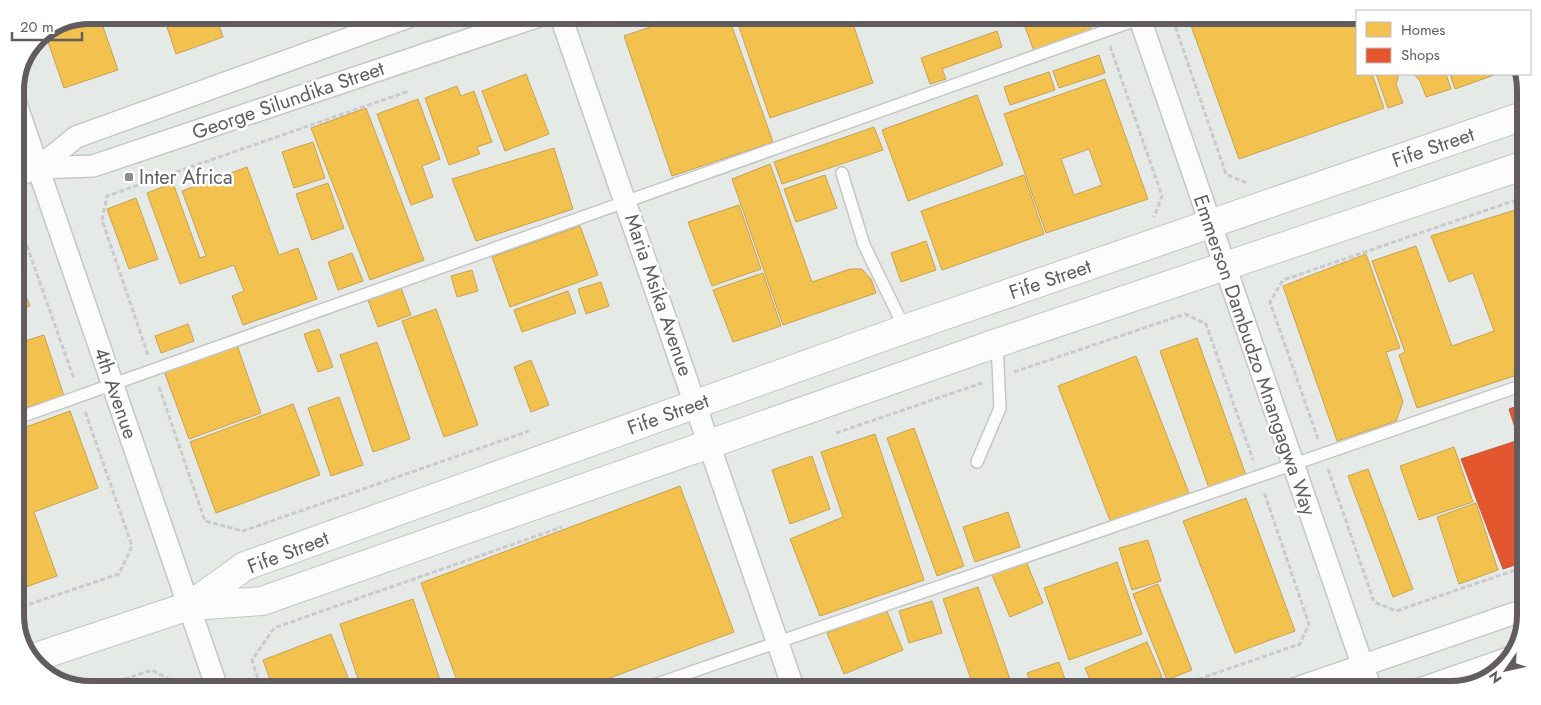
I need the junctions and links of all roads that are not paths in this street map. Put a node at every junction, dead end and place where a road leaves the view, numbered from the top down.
1 (389, 24) edge
2 (515, 24) edge
3 (563, 24) edge
4 (1125, 24) edge
5 (1141, 24) edge
6 (1517, 118) edge
7 (24, 127) edge
8 (38, 168) junction
9 (1517, 169) edge
10 (24, 173) edge
11 (842, 173) dead end
12 (626, 200) junction
13 (1210, 224) junction
14 (1225, 267) junction
15 (905, 329) junction
16 (997, 343) junction
17 (113, 384) junction
18 (1517, 388) edge
19 (696, 404) junction
20 (24, 416) edge
21 (709, 444) junction
22 (978, 462) dead end
23 (1293, 465) junction
24 (189, 606) junction
25 (1517, 613) edge
26 (778, 642) junction
27 (38, 656) edge
28 (1362, 666) junction
29 (1481, 668) edge
30 (215, 681) edge
31 (665, 681) edge
32 (791, 681) edge
33 (1318, 681) edge
34 (1368, 681) edge
35 (1443, 681) edge

1 - 8 street, George Silundika Street
2 - 8 street, George Silundika Street
3 - 12 street, Maria Msika Avenue
4 - 12 lane
5 - 13 street, Emmerson Dambudzo Mnangagwa Way
6 - 13 street, Fife Street
7 - 8 street, 4th Avenue
8 - 10 street, George Silundika Street
8 - 17 street, 4th Avenue
9 - 14 street, Fife Street
11 - 15 lane
12 - 17 lane
12 - 19 street, Maria Msika Avenue
13 - 14 street, Emmerson Dambudzo Mnangagwa Way
13 - 15 street, Fife Street
14 - 16 street, Fife Street
14 - 23 street, Emmerson Dambudzo Mnangagwa Way
15 - 19 street, Fife Street
16 - 21 street, Fife Street
16 - 22 lane
17 - 20 lane
17 - 24 street, 4th Avenue
18 - 23 lane
19 - 21 street, Maria Msika Avenue
19 - 24 street, Fife Street
21 - 24 street, Fife Street
21 - 26 street, Maria Msika Avenue
23 - 26 lane
23 - 28 street, Emmerson Dambudzo Mnangagwa Way
24 - 27 street
24 - 30 street, 4th Avenue
25 - 28 street
26 - 31 lane
26 - 32 street, Maria Msika Avenue
28 - 33 street
28 - 34 street, Emmerson Dambudzo Mnangagwa Way
29 - 35 street

